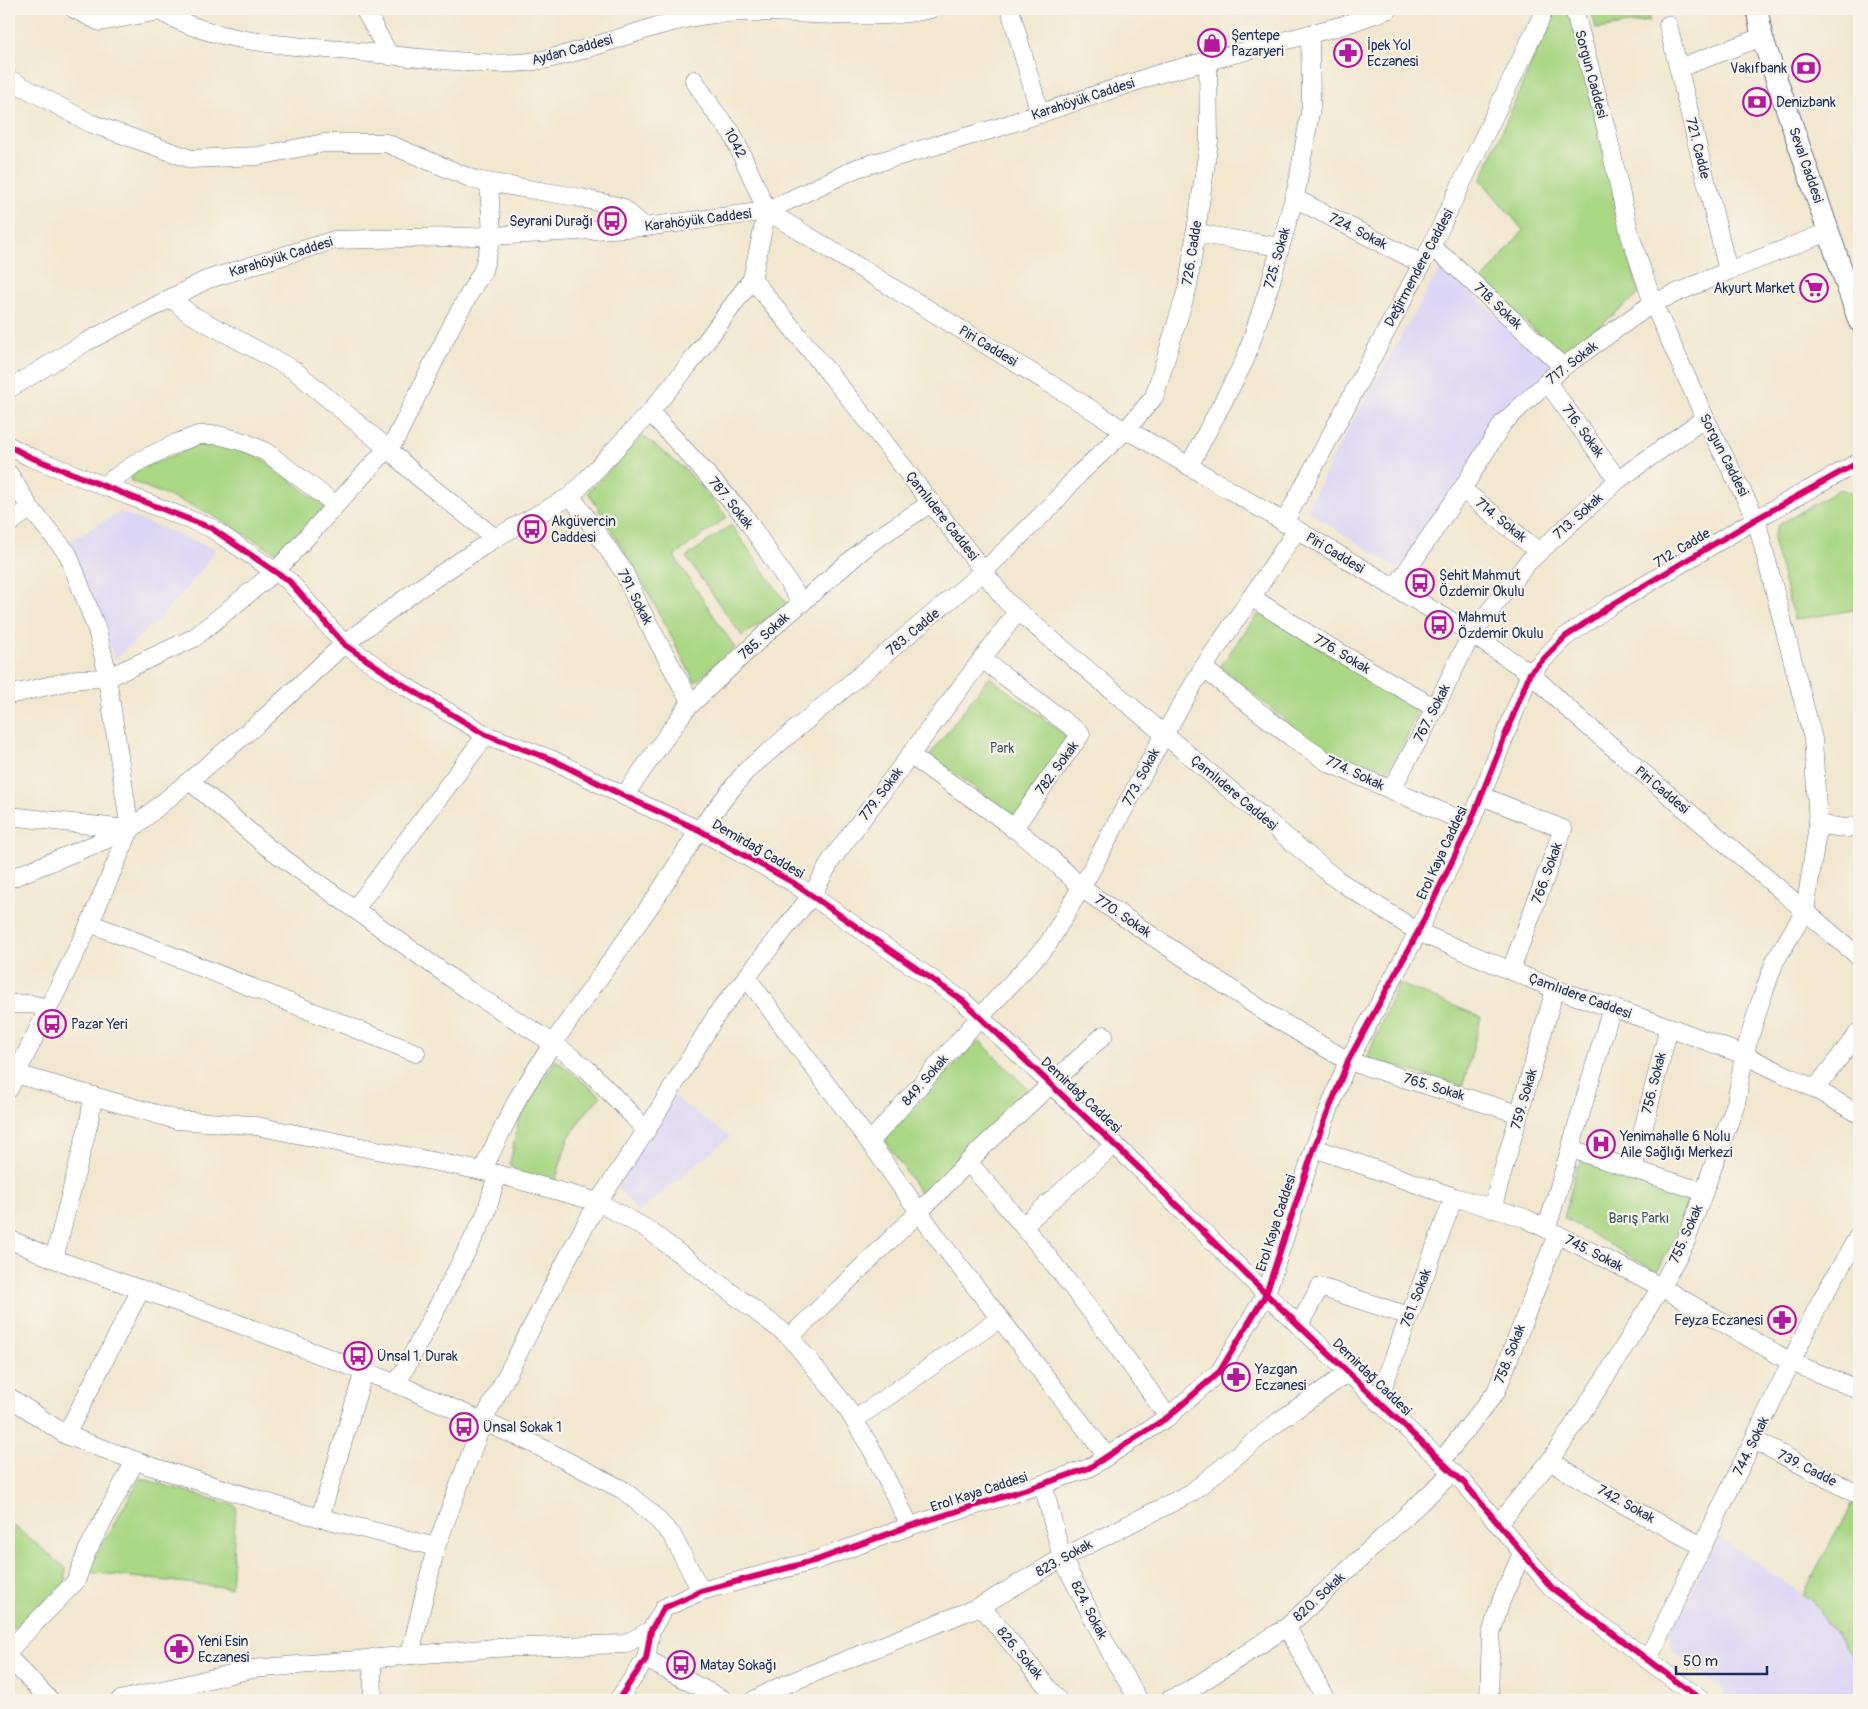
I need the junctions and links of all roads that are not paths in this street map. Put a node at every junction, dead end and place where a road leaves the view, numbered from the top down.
1 (74, 9) edge
2 (364, 9) edge
3 (931, 9) edge
4 (1010, 9) edge
5 (1389, 9) edge
6 (1544, 9) edge
7 (1574, 9) edge
8 (1757, 9) edge
9 (158, 10) edge
10 (1668, 25) dead end
11 (1310, 34) junction
12 (1762, 37) junction
13 (390, 56) junction
14 (1208, 61) junction
15 (1679, 68) junction
16 (9, 80) edge
17 (694, 80) dead end
18 (1040, 114) junction
19 (489, 183) junction
20 (1294, 198) junction
21 (767, 211) junction
22 (645, 227) junction
23 (1828, 232) junction
24 (1196, 233) junction
25 (492, 236) junction
26 (1280, 247) junction
27 (1431, 247) junction
28 (1422, 264) junction
29 (1728, 271) junction
30 (752, 279) junction
31 (171, 298) junction
32 (1653, 303) junction
33 (1859, 321) edge
34 (1563, 367) junction
35 (1547, 382) junction
36 (9, 389) edge
37 (650, 412) junction
38 (1705, 418) junction
39 (1125, 431) junction
40 (9, 446) edge
41 (387, 448) junction
42 (1189, 466) junction
43 (1858, 468) edge
44 (9, 474) edge
45 (1618, 480) junction
46 (103, 486) junction
47 (1462, 489) junction
48 (571, 496) junction
49 (931, 503) junction
50 (335, 504) junction
51 (30, 508) junction
52 (1756, 519) junction
53 (9, 524) edge
54 (1290, 526) junction
55 (495, 538) junction
56 (1539, 552) junction
57 (276, 571) junction
58 (984, 571) junction
59 (1395, 588) junction
60 (1251, 598) junction
61 (802, 602) junction
62 (1018, 612) junction
63 (1471, 635) junction
64 (344, 644) junction
65 (982, 659) junction
66 (1203, 668) junction
67 (1530, 673) junction
68 (107, 678) junction
69 (9, 694) edge
70 (691, 704) junction
71 (1435, 708) junction
72 (486, 735) junction
73 (1164, 735) junction
74 (910, 755) junction
75 (190, 781) junction
76 (1391, 790) junction
77 (624, 796) junction
78 (1482, 796) junction
79 (9, 816) edge
80 (1470, 824) junction
81 (1818, 825) junction
82 (1859, 825) edge
83 (1013, 829) junction
84 (130, 830) junction
85 (699, 830) junction
86 (9, 879) edge
87 (1081, 888) junction
88 (812, 895) junction
89 (354, 909) junction
90 (1805, 911) junction
91 (90, 923) junction
92 (1418, 932) junction
93 (1859, 957) edge
94 (1511, 970) junction
95 (747, 978) junction
96 (1555, 989) junction
97 (9, 1004) edge
98 (1612, 1007) junction
99 (48, 1008) junction
100 (980, 1017) junction
101 (1669, 1027) junction
102 (1859, 1032) edge
103 (1104, 1035) dead end
104 (553, 1043) junction
105 (416, 1053) dead end
106 (1744, 1055) junction
107 (1348, 1061) junction
108 (12, 1081) edge
109 (1050, 1083) junction
110 (1815, 1088) junction
111 (93, 1096) junction
112 (1519, 1114) junction
113 (1859, 1114) edge
114 (646, 1132) junction
115 (870, 1142) junction
116 (1115, 1144) junction
117 (1314, 1148) junction
118 (1570, 1149) junction
119 (968, 1162) junction
120 (1633, 1169) junction
121 (490, 1172) junction
122 (1704, 1192) junction
123 (1454, 1197) junction
124 (598, 1202) junction
125 (1492, 1209) junction
126 (919, 1212) junction
127 (1024, 1225) junction
128 (1552, 1231) junction
129 (1859, 1235) edge
130 (9, 1239) edge
131 (54, 1259) junction
132 (1661, 1286) junction
133 (141, 1289) junction
134 (1266, 1294) junction
135 (1409, 1316) junction
136 (999, 1319) junction
137 (1299, 1325) junction
138 (790, 1337) junction
139 (1791, 1362) junction
140 (364, 1371) junction
141 (1349, 1372) junction
142 (397, 1384) junction
143 (1859, 1390) edge
144 (9, 1397) edge
145 (1378, 1400) junction
146 (1168, 1416) junction
147 (854, 1420) junction
148 (482, 1421) junction
149 (66, 1435) junction
150 (1754, 1440) junction
151 (1107, 1456) junction
152 (134, 1460) junction
153 (1550, 1460) junction
154 (1447, 1467) junction
155 (1043, 1484) junction
156 (1859, 1495) edge
157 (320, 1518) junction
158 (1498, 1524) junction
159 (910, 1526) junction
160 (1702, 1546) junction
161 (436, 1547) junction
162 (1522, 1552) junction
163 (1062, 1558) junction
164 (701, 1591) junction
165 (982, 1606) junction
166 (1287, 1627) junction
167 (651, 1630) junction
168 (9, 1650) edge
169 (410, 1655) junction
170 (9, 1658) edge
171 (372, 1658) junction
172 (646, 1659) junction
173 (1648, 1659) junction
174 (50, 1700) edge
175 (120, 1700) edge
176 (372, 1700) edge
177 (618, 1700) edge
178 (724, 1700) edge
179 (754, 1700) edge
180 (1058, 1700) edge
181 (1139, 1700) edge
182 (1169, 1700) edge
183 (1326, 1700) edge
184 (1489, 1700) edge
185 (1701, 1700) edge

1 - 9 street
2 - 13 street
3 - 13 street, Aydan Caddesi
4 - 18 street
5 - 11 street, Karahöyük Caddesi
6 - 27 street, Değirmendere Caddesi
7 - 32 street, Sorgun Caddesi
8 - 12 main road, Seval Caddesi
9 - 13 street, Aydan Caddesi
10 - 15 street, 721. Cadde
11 - 14 street, Karahöyük Caddesi
11 - 20 street, 725. Sokak
12 - 15 street
12 - 23 main road, Seval Caddesi
14 - 18 street, Karahöyük Caddesi
14 - 24 street, 726. Cadde
15 - 29 street, 721. Cadde
16 - 19 street
17 - 21 street, 1042
18 - 21 street, Karahöyük Caddesi
19 - 22 street
19 - 25 street
20 - 26 street, 725. Sokak
20 - 28 street, 724. Sokak
21 - 22 street, Karahöyük Caddesi
21 - 30 street
21 - 39 street, Piri Caddesi
22 - 25 street, Karahöyük Caddesi
23 - 29 street, 717. Sokak
23 - 33 main road, Seval Caddesi
24 - 26 street
24 - 39 street, 726. Cadde
25 - 31 street, Karahöyük Caddesi
25 - 41 street
26 - 42 street, 725. Sokak
27 - 28 street, Değirmendere Caddesi
27 - 34 street, 718. Sokak
28 - 54 street, Değirmendere Caddesi
29 - 32 street, 717. Sokak
30 - 37 street
30 - 49 street, Çamlıdere Caddesi
31 - 36 street, Karahöyük Caddesi
31 - 41 street
32 - 34 street, 717. Sokak
32 - 38 street, Sorgun Caddesi
34 - 35 street, 717. Sokak
35 - 45 street, 716. Sokak
35 - 47 street, 717. Sokak
37 - 48 street
37 - 61 street, 787. Sokak
38 - 45 street, 713. Sokak
38 - 52 street, Sorgun Caddesi
39 - 42 street, Piri Caddesi
39 - 58 street, 783. Cadde
40 - 46 street, Demirdağ Caddesi
41 - 50 street
41 - 55 street
42 - 54 street, Piri Caddesi
43 - 52 street, 712. Cadde
44 - 51 street
45 - 56 street, 713. Sokak
46 - 50 street
46 - 57 street, Demirdağ Caddesi
47 - 56 street, 714. Sokak
47 - 59 street, 717. Sokak
48 - 55 street
48 - 70 street, 791. Sokak
49 - 58 street, Çamlıdere Caddesi
49 - 61 street, 785. Sokak
50 - 57 street
51 - 53 street
51 - 68 street
52 - 67 street, 712. Cadde
52 - 81 street, Sorgun Caddesi
54 - 59 street, Piri Caddesi
54 - 60 street, 773. Sokak
55 - 64 street
56 - 63 street, 713. Sokak
57 - 64 street, Demirdağ Caddesi
57 - 68 street
58 - 62 street, Çamlıdere Caddesi
58 - 85 street, 783. Cadde
59 - 63 street, Piri Caddesi
60 - 66 street, 773. Sokak
60 - 71 street, 776. Sokak
61 - 70 street, 785. Sokak
62 - 65 street, 779. Sokak
62 - 73 street, Çamlıdere Caddesi
63 - 67 street, Piri Caddesi
63 - 71 street, 767. Sokak
64 - 72 street, Demirdağ Caddesi
64 - 75 street
65 - 74 street, 779. Sokak
65 - 83 street, 782. Sokak
66 - 73 street, 773. Sokak
66 - 76 street, 774. Sokak
67 - 78 street, Erol Kaya Caddesi
67 - 90 street, Piri Caddesi
68 - 69 street
68 - 84 street
70 - 77 street, 785. Sokak
71 - 76 street, 767. Sokak
72 - 77 street, Demirdağ Caddesi
72 - 89 street
73 - 87 street, 773. Sokak
73 - 92 street, Çamlıdere Caddesi
74 - 83 street, 770. Sokak
74 - 88 street, 779. Sokak
75 - 84 street
75 - 89 street
76 - 80 street, 774. Sokak
77 - 85 street, Demirdağ Caddesi
78 - 80 street, Erol Kaya Caddesi
78 - 94 street, 766. Sokak
79 - 84 street
80 - 92 street, Erol Kaya Caddesi
81 - 82 street
81 - 90 street, Sorgun Caddesi
83 - 87 street, 770. Sokak
84 - 86 street
84 - 91 street
85 - 88 street, Demirdağ Caddesi
85 - 104 street, 783. Cadde
87 - 100 street, 773. Sokak
87 - 107 street, 770. Sokak
88 - 95 street, 779. Sokak
88 - 100 street, Demirdağ Caddesi
89 - 104 street
90 - 93 street, Piri Caddesi
90 - 106 street, 755. Sokak
91 - 99 street
91 - 105 street
92 - 94 street, Çamlıdere Caddesi
92 - 107 street, Erol Kaya Caddesi
94 - 96 street, Çamlıdere Caddesi
95 - 114 street, 779. Sokak
95 - 115 street
96 - 98 street, Çamlıdere Caddesi
96 - 112 street, 759. Sokak
97 - 99 street
98 - 101 street, Çamlıdere Caddesi
98 - 118 street, 758. Sokak
99 - 108 street
100 - 109 street, Demirdağ Caddesi
100 - 115 street, 849. Sokak
101 - 106 street, Çamlıdere Caddesi
101 - 120 street, 756. Sokak
102 - 110 street
103 - 109 street
104 - 114 street
104 - 121 street, 783. Cadde
106 - 110 street, Çamlıdere Caddesi
106 - 122 street, 755. Sokak
107 - 112 street, 765. Sokak
107 - 117 street, Erol Kaya Caddesi
108 - 111 street
109 - 116 street, Demirdağ Caddesi
109 - 119 street
110 - 113 street, Çamlıdere Caddesi
111 - 121 street
111 - 131 street
112 - 125 street, 759. Sokak
114 - 124 street, 779. Sokak
115 - 126 street
116 - 127 street
116 - 134 street, Demirdağ Caddesi
117 - 123 street, 745. Sokak
117 - 134 street, Erol Kaya Caddesi
118 - 120 street
118 - 128 street, 758. Sokak
119 - 126 street
119 - 127 street
120 - 122 street
121 - 124 street
121 - 142 street, 783. Cadde
122 - 132 street, 755. Sokak
123 - 125 street, 745. Sokak
123 - 135 street, 761. Sokak
124 - 138 street
124 - 148 street, 779. Sokak
125 - 128 street, 745. Sokak
126 - 136 street
126 - 138 street
127 - 146 street
128 - 132 street, 745. Sokak
128 - 154 street, 758. Sokak
129 - 139 street, 744. Sokak
130 - 131 street
131 - 133 street
132 - 139 street, 745. Sokak
132 - 153 street, 755. Sokak
133 - 140 street
133 - 149 street
134 - 137 street, Demirdağ Caddesi
134 - 146 street, Erol Kaya Caddesi
135 - 137 street
135 - 145 street, 761. Sokak
136 - 147 street
136 - 151 street
137 - 141 street, Demirdağ Caddesi
138 - 147 street
139 - 143 street, 745. Sokak
139 - 150 street, 744. Sokak
140 - 142 street
140 - 157 street
141 - 145 street, Demirdağ Caddesi
141 - 163 street, 823. Sokak
142 - 148 street
144 - 149 street
145 - 154 street, Demirdağ Caddesi
146 - 151 street, Erol Kaya Caddesi
147 - 159 street
148 - 161 street, 779. Sokak
148 - 164 street
149 - 152 street
150 - 156 street, 739. Cadde
150 - 160 street, 744. Sokak
151 - 155 street, Erol Kaya Caddesi
152 - 157 street
152 - 168 street
153 - 158 street, 755. Sokak
153 - 160 street, 742. Sokak
154 - 158 street, Demirdağ Caddesi
154 - 166 street, 820. Sokak
155 - 159 street, Erol Kaya Caddesi
155 - 163 street, 824. Sokak
157 - 161 street
158 - 162 street, Demirdağ Caddesi
159 - 164 street, Erol Kaya Caddesi
160 - 173 street, 744. Sokak
161 - 169 street, 779. Sokak
162 - 173 street, Demirdağ Caddesi
162 - 184 street
163 - 165 street, 823. Sokak
163 - 181 street, 824. Sokak
164 - 167 street, Erol Kaya Caddesi
165 - 179 street, 823. Sokak
165 - 180 street, 826. Sokak
166 - 182 street, 820. Sokak
166 - 183 street
167 - 169 street
167 - 172 street, Erol Kaya Caddesi
169 - 171 street
170 - 174 street
171 - 175 street
171 - 176 street
172 - 177 street, Erol Kaya Caddesi
172 - 178 street
173 - 185 street, Demirdağ Caddesi

